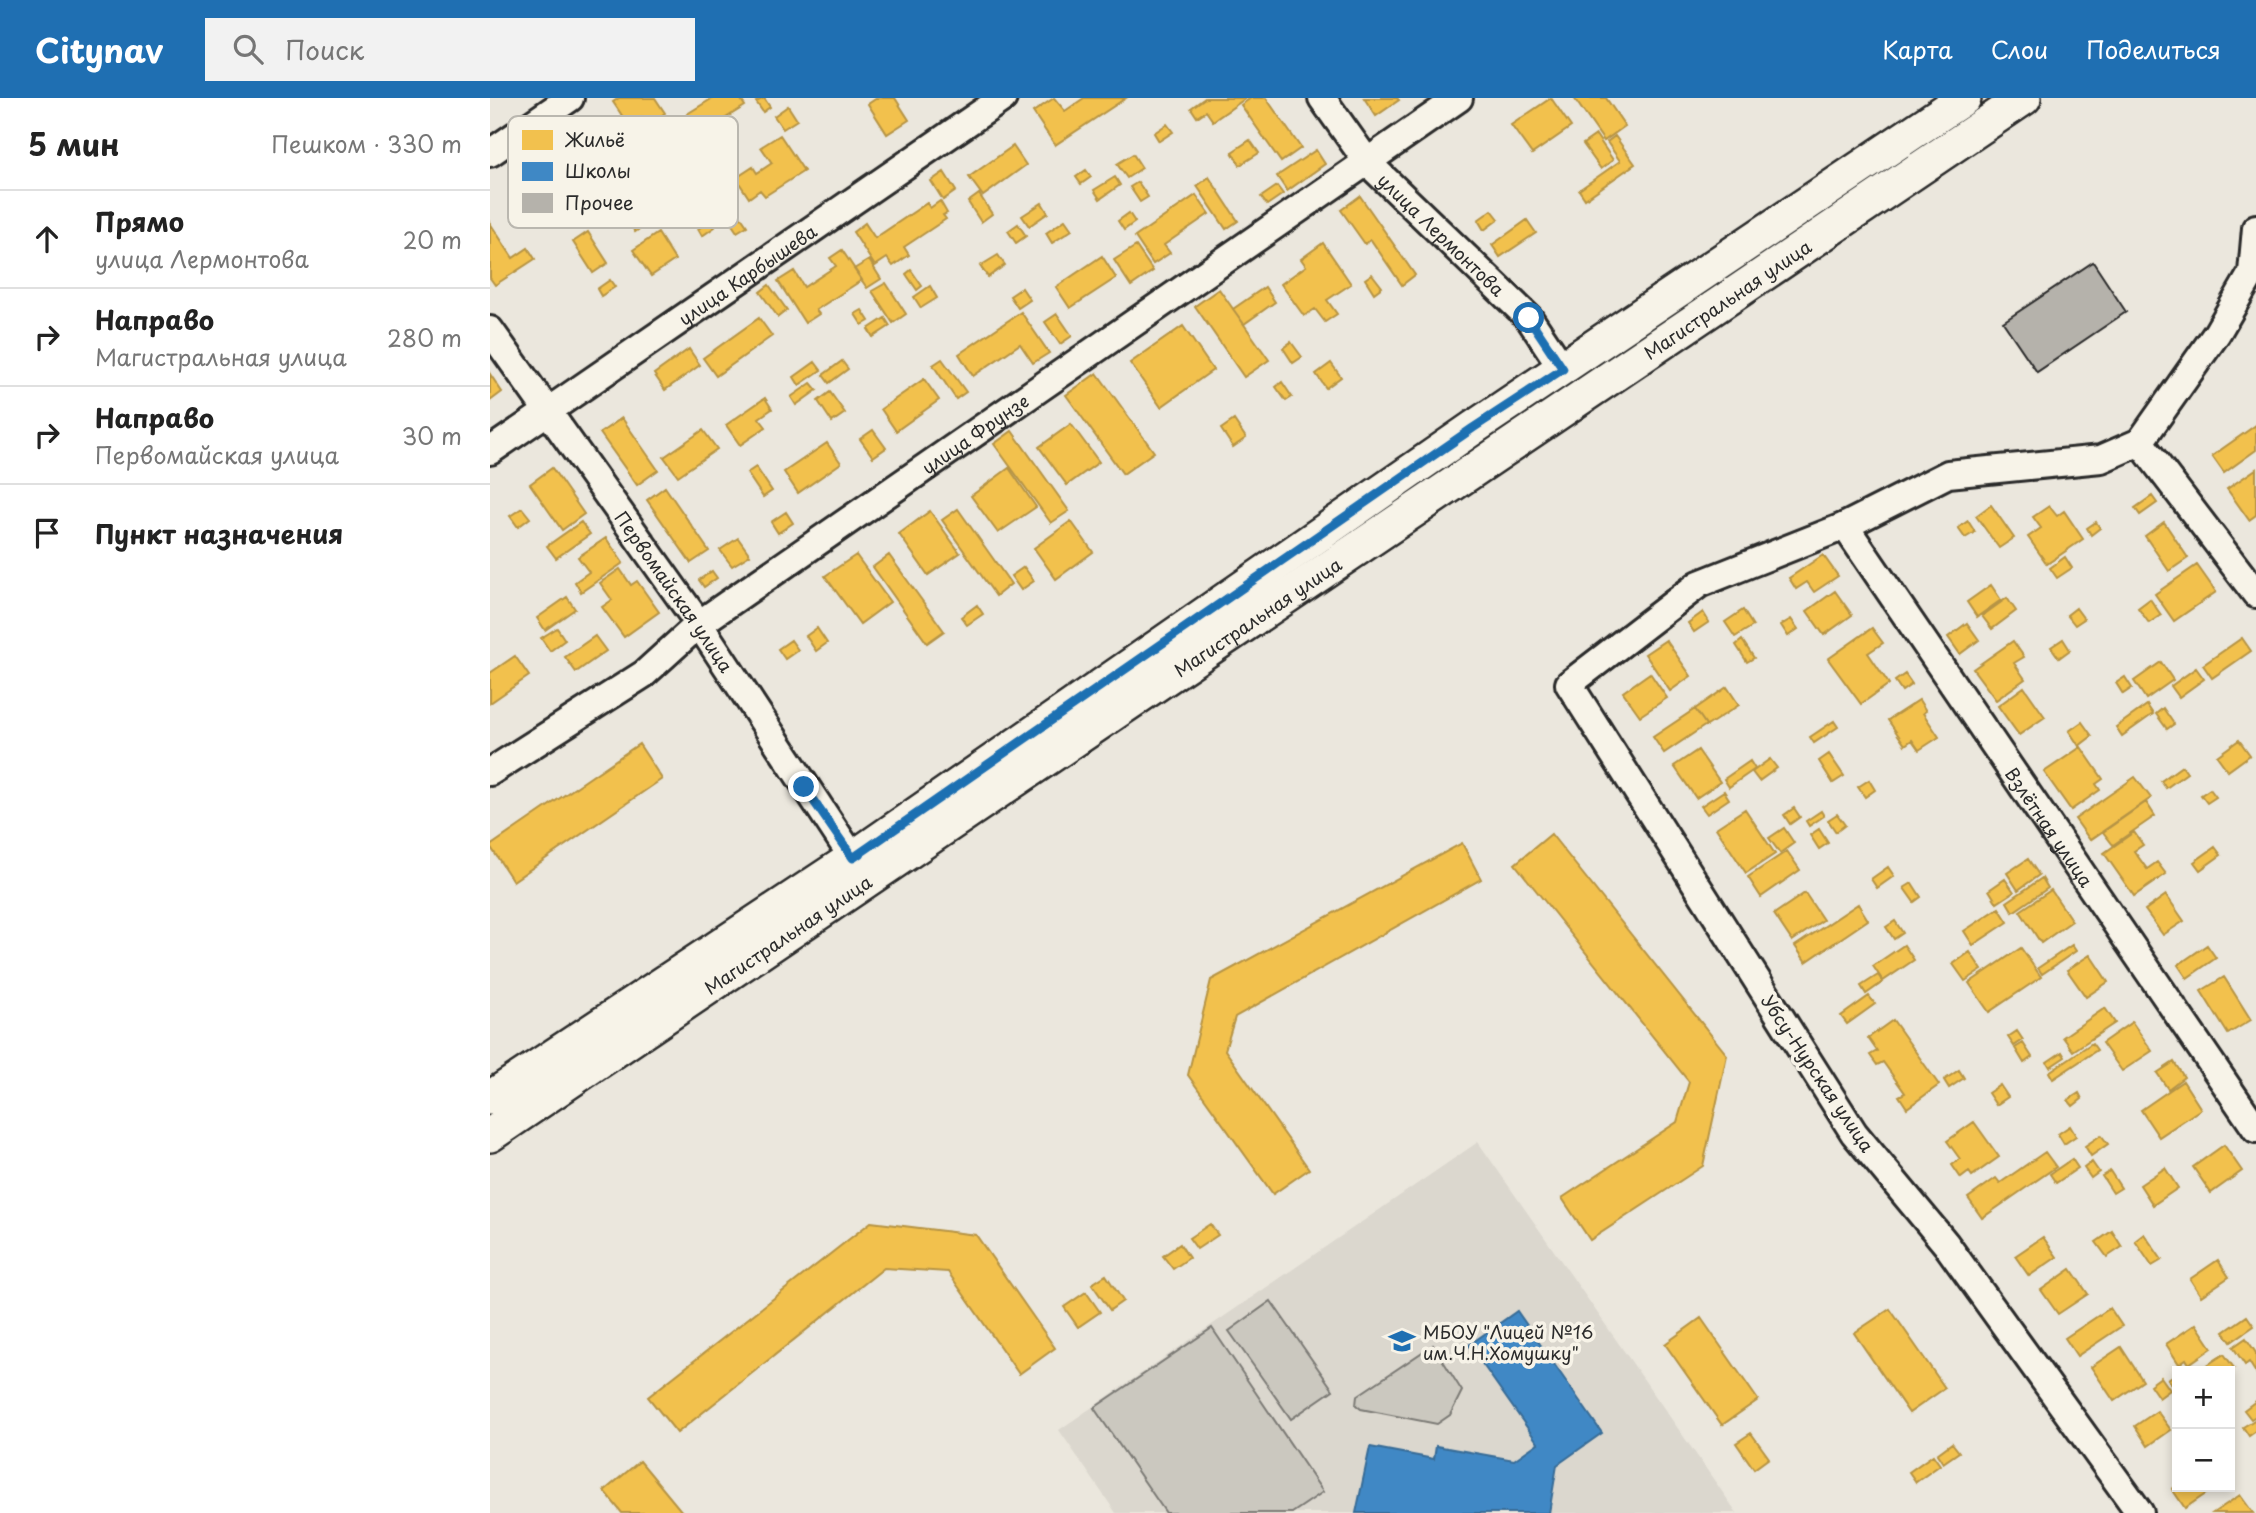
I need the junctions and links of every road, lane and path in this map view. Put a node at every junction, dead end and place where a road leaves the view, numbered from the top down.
1 (570, 98) edge
2 (1003, 98) edge
3 (1322, 98) edge
4 (1459, 98) edge
5 (1964, 98) edge
6 (2024, 98) edge
7 (544, 116) edge
8 (508, 141) edge
9 (490, 153) edge
10 (1368, 163) junction
11 (2256, 228) edge
12 (490, 330) edge
13 (1563, 369) junction
14 (549, 411) junction
15 (2140, 442) junction
16 (490, 451) edge
17 (1845, 526) junction
18 (2256, 594) edge
19 (699, 624) junction
20 (490, 772) edge
21 (853, 858) junction
22 (490, 1098) edge
23 (2256, 1129) edge
24 (490, 1135) edge
25 (2140, 1513) edge

1 - 7 street
2 - 14 street, улица Карбышева
3 - 10 street, улица Лермонтова
4 - 10 street, улица Фрунзе
5 - 13 main road, Магистральная улица
6 - 24 main road, Магистральная улица
8 - 9 street
10 - 13 street, улица Лермонтова
10 - 19 street, улица Фрунзе
11 - 15 street
12 - 14 street, Первомайская улица
13 - 21 main road, Магистральная улица
14 - 16 street, улица Карбышева
14 - 19 street, Первомайская улица
15 - 17 street
15 - 18 street
17 - 23 street, Взлётная улица
17 - 25 street, Убсу-Нурская улица
19 - 20 street, улица Фрунзе
19 - 21 street, Первомайская улица
21 - 22 main road, Магистральная улица

